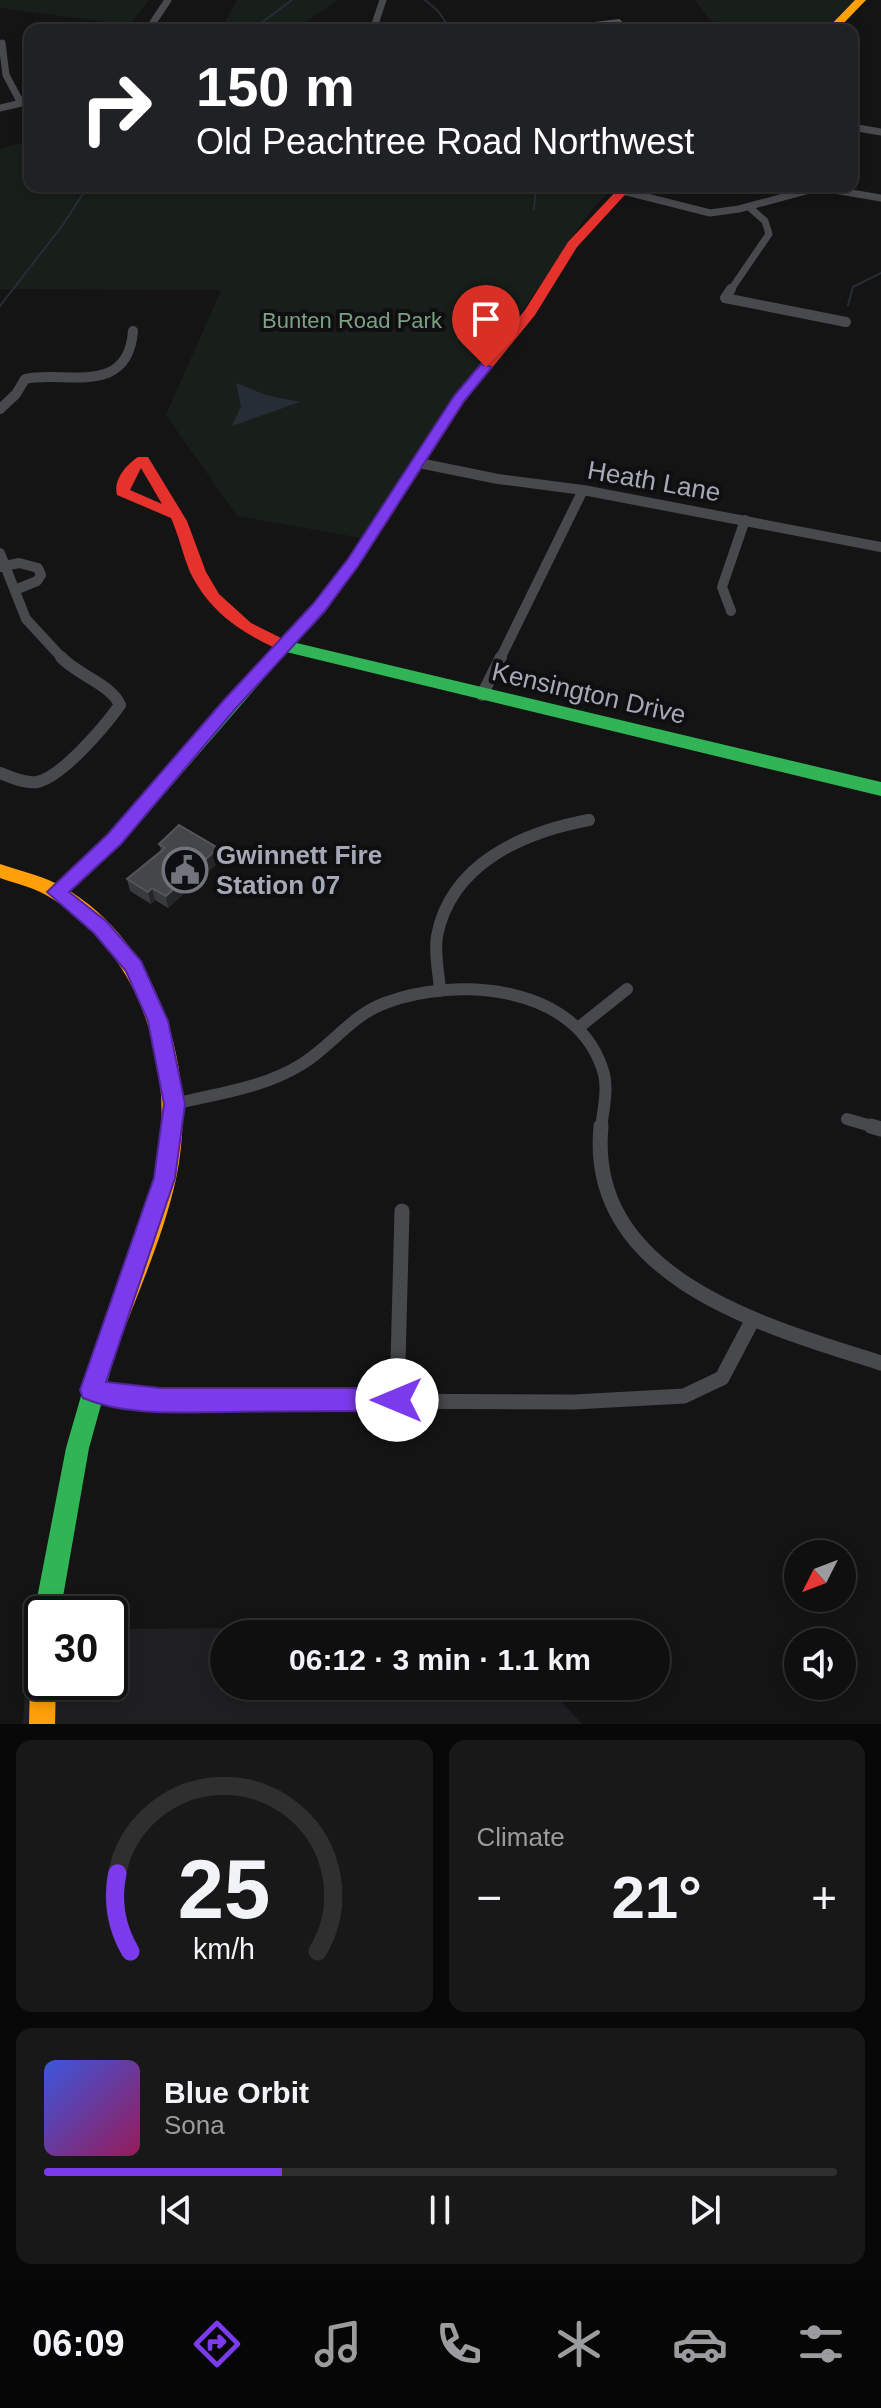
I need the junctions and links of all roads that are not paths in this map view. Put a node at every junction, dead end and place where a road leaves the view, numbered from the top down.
1 (168, 0) edge
2 (383, 0) edge
3 (861, 0) edge
4 (152, 24) edge
5 (374, 24) edge
6 (837, 24) edge
7 (2, 43) edge
8 (24, 99) edge
9 (24, 102) edge
10 (0, 108) edge
11 (858, 128) edge
12 (881, 132) edge
13 (621, 192) edge
14 (639, 192) edge
15 (802, 192) edge
16 (846, 192) edge
17 (881, 198) edge
18 (749, 207) junction
19 (846, 322) dead end
20 (133, 331) dead end
21 (0, 409) edge
22 (419, 463) junction
23 (583, 490) junction
24 (176, 515) dead end
25 (745, 520) junction
26 (881, 547) edge
27 (0, 553) edge
28 (3, 566) edge
29 (15, 590) junction
30 (731, 611) dead end
31 (285, 646) junction
32 (482, 695) junction
33 (0, 773) edge
34 (881, 789) edge
35 (589, 820) dead end
36 (0, 871) edge
37 (57, 892) junction
38 (627, 989) dead end
39 (440, 991) junction
40 (578, 1028) junction
41 (175, 1104) junction
42 (847, 1119) dead end
43 (881, 1129) edge
44 (402, 1211) dead end
45 (752, 1321) junction
46 (881, 1363) edge
47 (92, 1390) junction
48 (397, 1400) junction
49 (50, 1596) edge
50 (43, 1700) edge
51 (42, 1724) edge

1 - 4 street
2 - 5 street
3 - 6 street
7 - 8 street
9 - 10 street
11 - 12 street
13 - 22 street
14 - 18 street
15 - 18 street
16 - 17 street
18 - 19 street
20 - 21 street
22 - 23 street, Heath Lane
22 - 31 street
23 - 25 street, Heath Lane
23 - 32 street
24 - 31 street, Kensington Drive
25 - 26 street, Heath Lane
25 - 30 street
27 - 28 street
28 - 29 street
28 - 29 street
29 - 33 street
31 - 32 street, Kensington Drive
31 - 37 street
32 - 34 street, Kensington Drive
35 - 39 street
36 - 37 street
37 - 41 street
38 - 40 street
39 - 40 street
39 - 41 street
40 - 45 street
41 - 47 street
42 - 43 street
44 - 48 street
45 - 46 street
45 - 48 street
47 - 48 street
47 - 49 street
50 - 51 street

